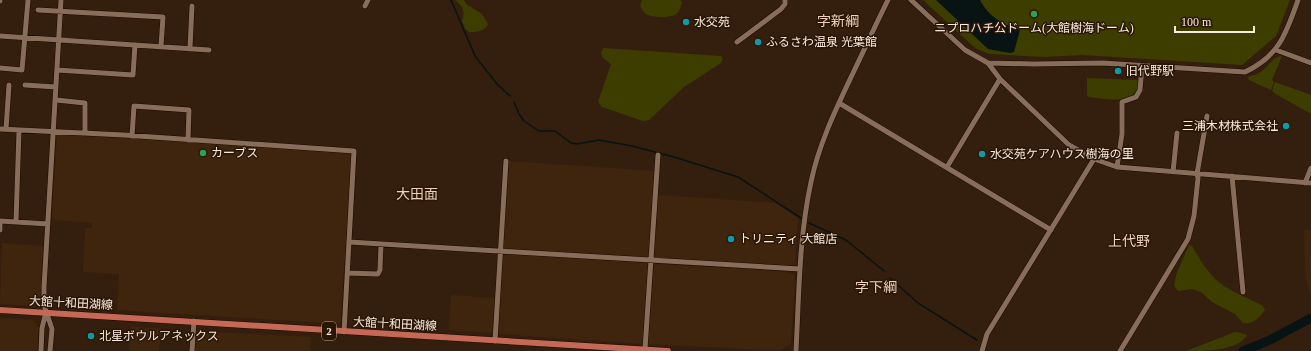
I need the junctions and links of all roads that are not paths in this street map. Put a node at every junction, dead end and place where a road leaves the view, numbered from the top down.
1 (28, 0) edge
2 (61, 0) edge
3 (368, 0) edge
4 (785, 0) edge
5 (888, 0) edge
6 (911, 0) edge
7 (1297, 2) edge
8 (192, 6) dead end
9 (365, 6) dead end
10 (38, 10) dead end
11 (61, 11) junction
12 (0, 36) edge
13 (26, 37) junction
14 (59, 40) junction
15 (737, 42) dead end
16 (135, 45) junction
17 (161, 46) junction
18 (190, 48) junction
19 (209, 50) dead end
20 (1276, 50) junction
21 (988, 63) junction
22 (1311, 63) edge
23 (1142, 66) junction
24 (0, 68) edge
25 (57, 70) junction
26 (1000, 79) junction
27 (9, 85) dead end
28 (25, 85) dead end
29 (56, 87) junction
30 (56, 100) junction
31 (839, 103) junction
32 (1207, 116) dead end
33 (0, 129) edge
34 (6, 129) junction
35 (19, 130) junction
36 (53, 132) junction
37 (85, 133) junction
38 (1178, 134) dead end
39 (132, 136) junction
40 (188, 140) junction
41 (658, 155) dead end
42 (1094, 159) junction
43 (506, 161) dead end
44 (947, 167) junction
45 (1118, 167) junction
46 (1311, 168) edge
47 (1173, 172) junction
48 (1197, 174) junction
49 (1232, 176) junction
50 (1305, 183) junction
51 (1311, 183) edge
52 (0, 221) edge
53 (16, 222) junction
54 (48, 224) junction
55 (0, 230) edge
56 (1051, 230) junction
57 (349, 242) junction
58 (381, 244) junction
59 (500, 252) junction
60 (651, 261) junction
61 (800, 270) junction
62 (347, 273) junction
63 (1243, 292) dead end
64 (0, 310) edge
65 (46, 312) junction
66 (194, 321) junction
67 (344, 332) junction
68 (495, 341) junction
69 (645, 349) junction
70 (41, 351) edge
71 (50, 351) edge
72 (192, 351) edge
73 (668, 351) edge
74 (796, 351) edge
75 (982, 351) edge
76 (1120, 351) edge

1 - 13 street
2 - 11 street
3 - 9 street
4 - 15 street
5 - 31 street
6 - 21 street
7 - 20 street
8 - 18 street
10 - 11 street
11 - 14 street
11 - 17 street
12 - 13 street
13 - 14 street
13 - 24 street
14 - 16 street
14 - 25 street
16 - 17 street
16 - 25 street
17 - 18 street
18 - 19 street
20 - 22 street
20 - 23 street
21 - 23 street
21 - 26 street
23 - 45 street
25 - 29 street
26 - 42 street
26 - 44 street
27 - 34 street
28 - 29 street
29 - 30 street
30 - 36 street
30 - 37 street
31 - 44 street
31 - 61 street
32 - 48 street
33 - 34 street
34 - 35 street
35 - 36 street
35 - 53 street
36 - 37 street
36 - 54 street
37 - 39 street
38 - 47 street
39 - 40 street
39 - 40 street
40 - 57 street
41 - 60 street
42 - 45 street
42 - 56 street
43 - 59 street
44 - 56 street
45 - 47 street
46 - 50 street
47 - 48 street
48 - 49 street
48 - 76 street
49 - 50 street
49 - 63 street
50 - 51 street
52 - 53 street
52 - 55 street
53 - 54 street
54 - 65 street
56 - 75 street
57 - 58 street
57 - 62 street
58 - 59 street
58 - 62 street
59 - 60 street
59 - 68 street
60 - 61 street
60 - 69 street
61 - 74 street
62 - 67 street
64 - 65 main road, 大館十和田湖線 / 2
65 - 66 main road, 大館十和田湖線 / 2
65 - 70 street
65 - 71 street
66 - 67 main road, 大館十和田湖線 / 2
66 - 72 street
67 - 68 main road, 大館十和田湖線 / 2
68 - 69 main road, 大館十和田湖線 / 2
69 - 73 main road, 大館十和田湖線 / 2

